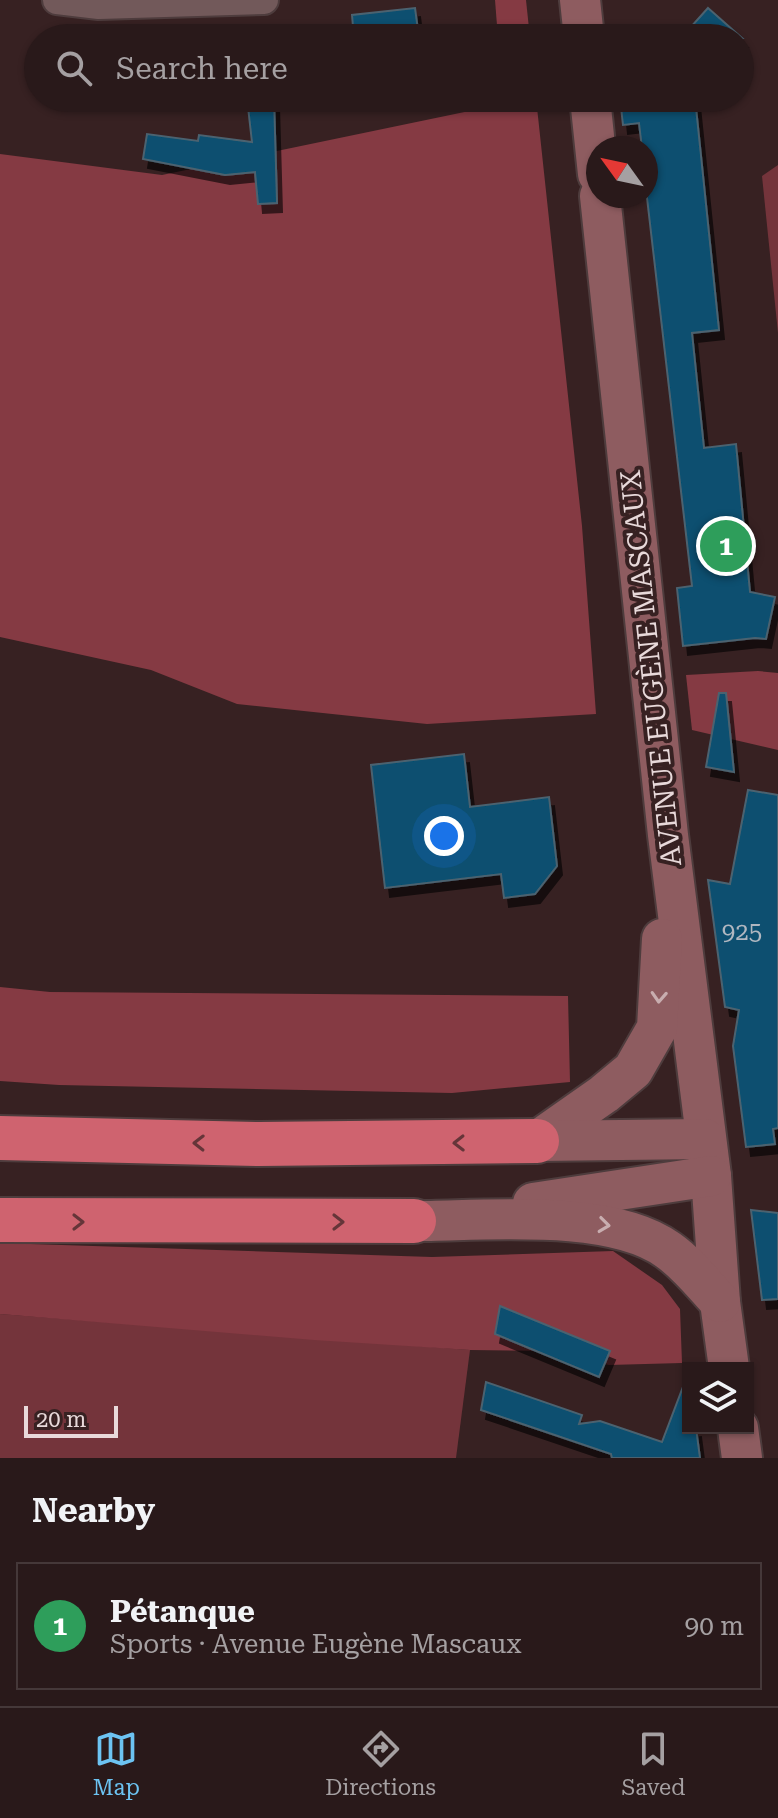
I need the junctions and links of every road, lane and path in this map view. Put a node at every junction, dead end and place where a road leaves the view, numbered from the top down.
1 (57, 0) edge
2 (264, 0) edge
3 (580, 0) edge
4 (583, 24) edge
5 (591, 112) edge
6 (594, 136) edge
7 (601, 208) edge
8 (668, 835) junction
9 (0, 1138) edge
10 (537, 1141) junction
11 (708, 1158) junction
12 (0, 1220) edge
13 (414, 1221) junction
14 (720, 1302) junction
15 (728, 1362) edge
16 (739, 1434) edge
17 (742, 1458) edge

1 - 2 street
3 - 4 main road
5 - 6 main road
7 - 8 main road, AVENUE EUGÈNE MASCAUX
8 -> 10 main road
8 - 11 main road, AVENUE EUGÈNE MASCAUX
10 -> 9 highway
10 - 11 main road
11 - 13 main road
11 - 14 main road, AVENUE EUGÈNE MASCAUX
12 -> 13 highway
13 -> 14 main road
14 - 15 main road, AVENUE EUGÈNE MASCAUX
16 - 17 main road

